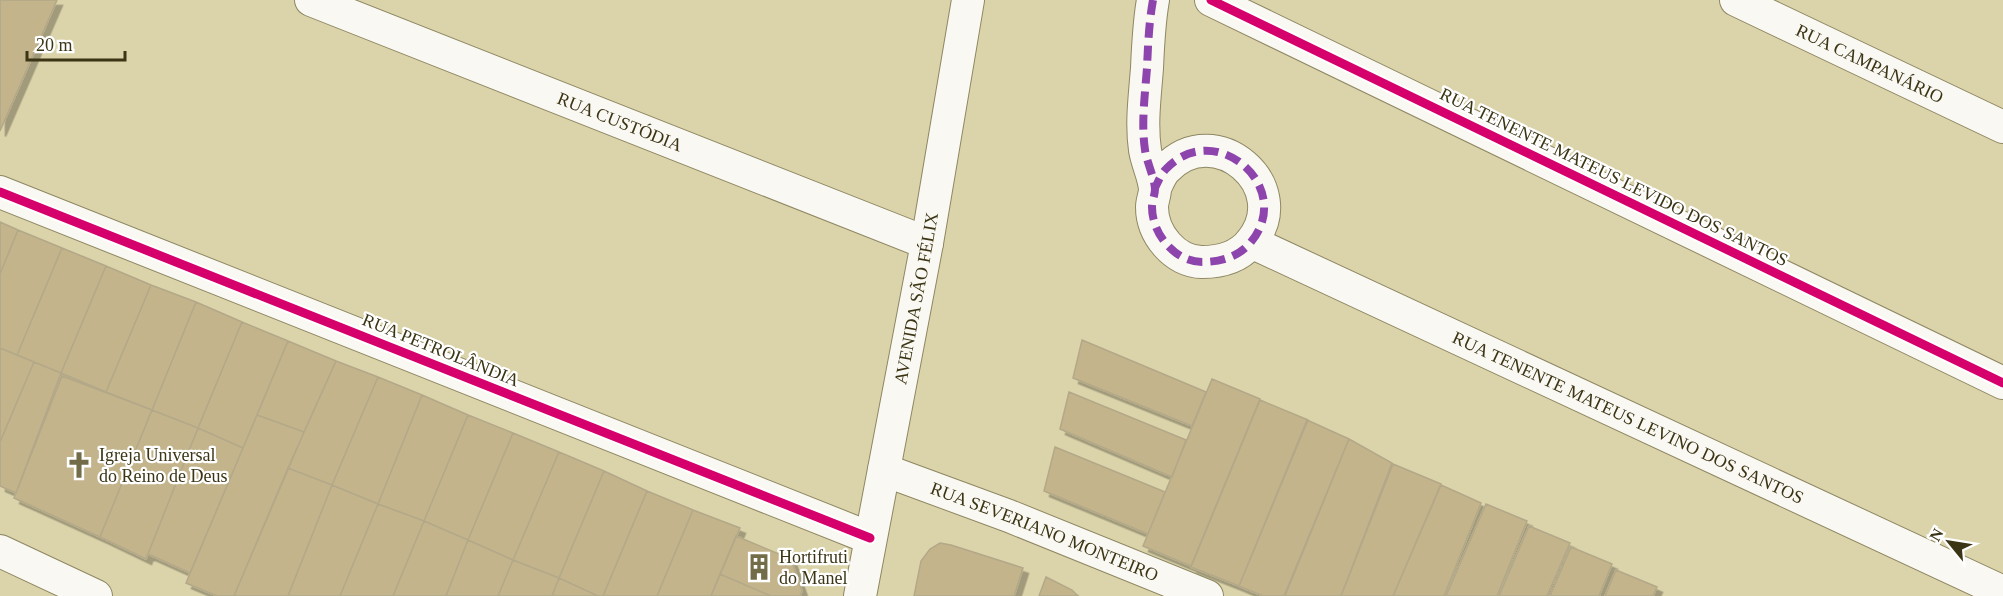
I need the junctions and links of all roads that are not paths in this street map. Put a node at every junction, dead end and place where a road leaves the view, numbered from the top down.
1 (311, 0) edge
2 (968, 0) edge
3 (1153, 0) edge
4 (1212, 0) edge
5 (1736, 0) edge
6 (2003, 127) edge
7 (1155, 188) junction
8 (0, 192) edge
9 (1251, 242) junction
10 (927, 243) junction
11 (2003, 383) edge
12 (884, 470) junction
13 (870, 538) junction
14 (0, 551) edge
15 (2003, 592) edge
16 (96, 596) edge
17 (860, 596) edge
18 (1207, 596) edge

1 - 10 street, RUA CUSTÓDIA
2 - 10 street, AVENIDA SÃO FÉLIX
3 - 7 street
4 - 11 street, RUA TENENTE MATEUS LEVIDO DOS SANTOS
5 - 6 street, RUA CAMPANÁRIO
7 - 9 street
7 - 9 street
8 - 13 street, RUA PETROLÂNDIA
9 - 15 street, RUA TENENTE MATEUS LEVINO DOS SANTOS
10 - 12 street, AVENIDA SÃO FÉLIX
12 - 13 street, AVENIDA SÃO FÉLIX
12 - 18 street, RUA SEVERIANO MONTEIRO
13 - 17 street, AVENIDA SÃO FÉLIX
14 - 16 street

